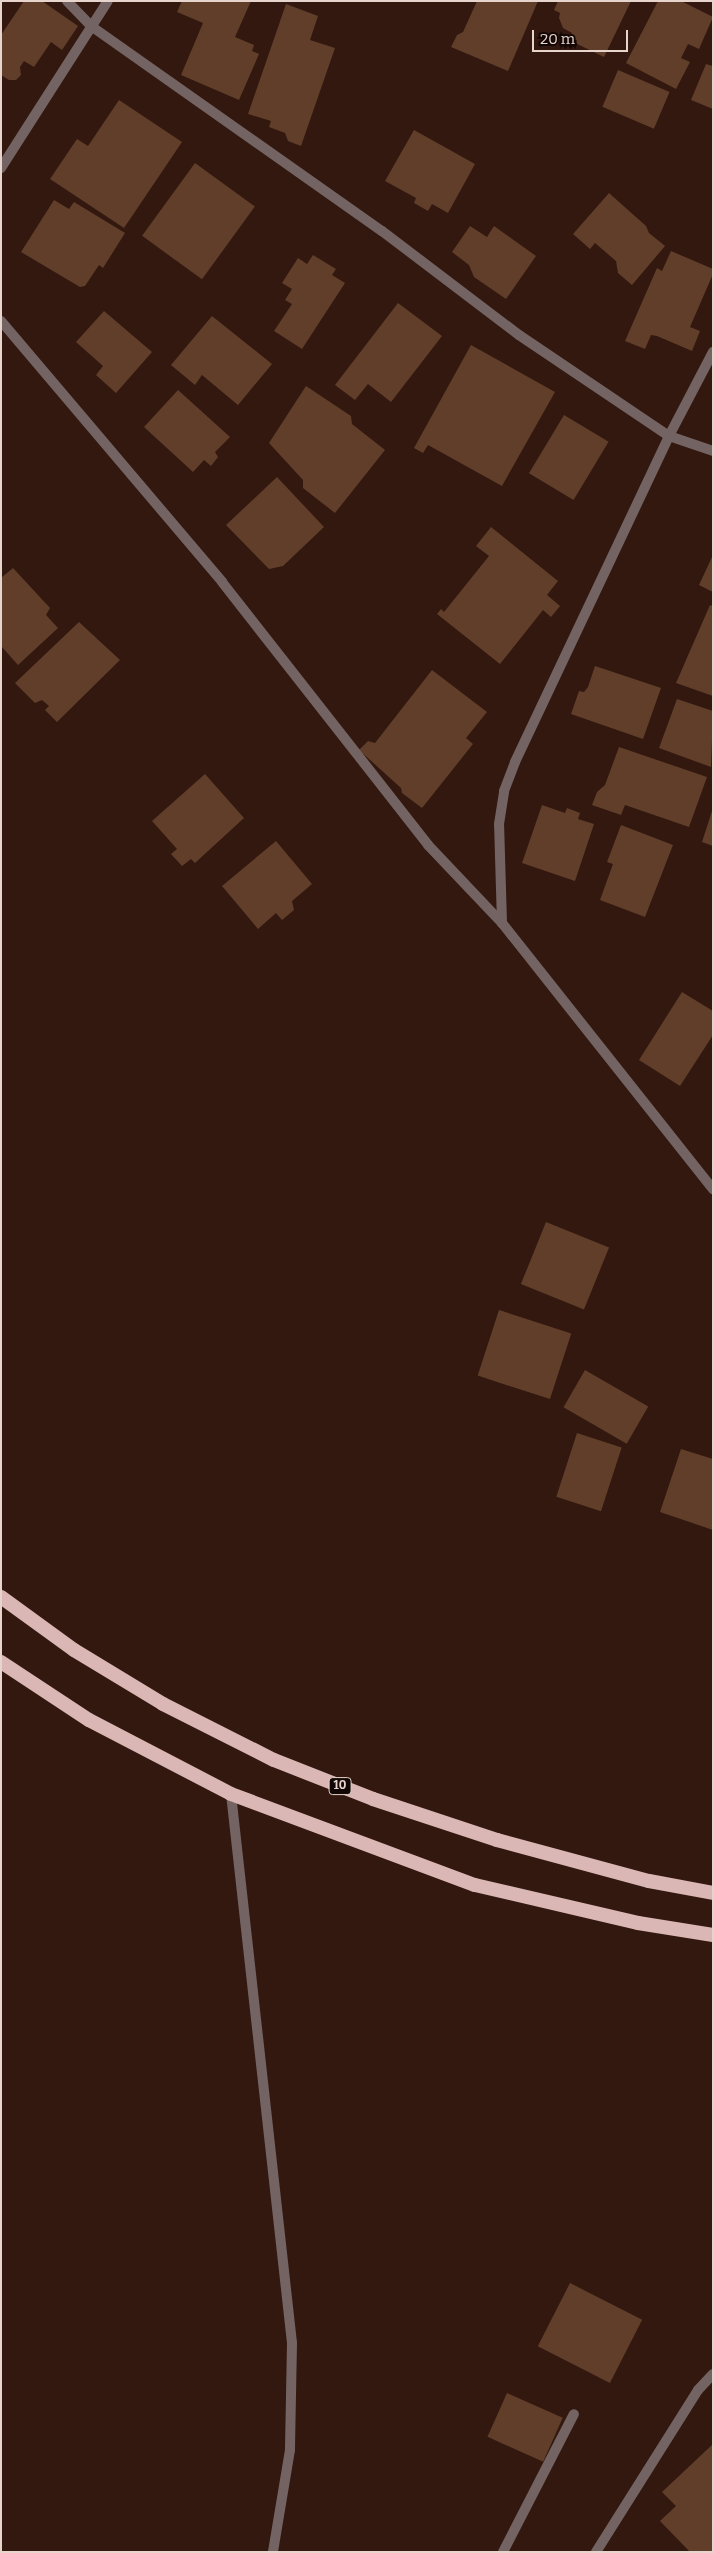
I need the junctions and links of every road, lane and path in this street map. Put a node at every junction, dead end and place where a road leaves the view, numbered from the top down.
1 (67, 1) edge
2 (108, 1) edge
3 (91, 26) junction
4 (1, 168) edge
5 (1, 321) edge
6 (713, 352) edge
7 (669, 436) junction
8 (713, 451) edge
9 (502, 922) junction
10 (713, 1189) edge
11 (1, 1598) edge
12 (1, 1662) edge
13 (232, 1794) junction
14 (713, 1893) edge
15 (713, 1935) edge
16 (713, 2374) edge
17 (574, 2414) dead end
18 (273, 2552) edge
19 (503, 2552) edge
20 (596, 2552) edge

1 - 3 street
2 - 3 street
3 - 4 street
3 - 7 street
5 - 9 street
6 - 7 street
7 - 8 street
7 - 9 street
9 - 10 street
11 - 14 highway, 10
12 - 13 highway
13 - 15 highway
13 - 18 street
16 - 20 street
17 - 19 street

